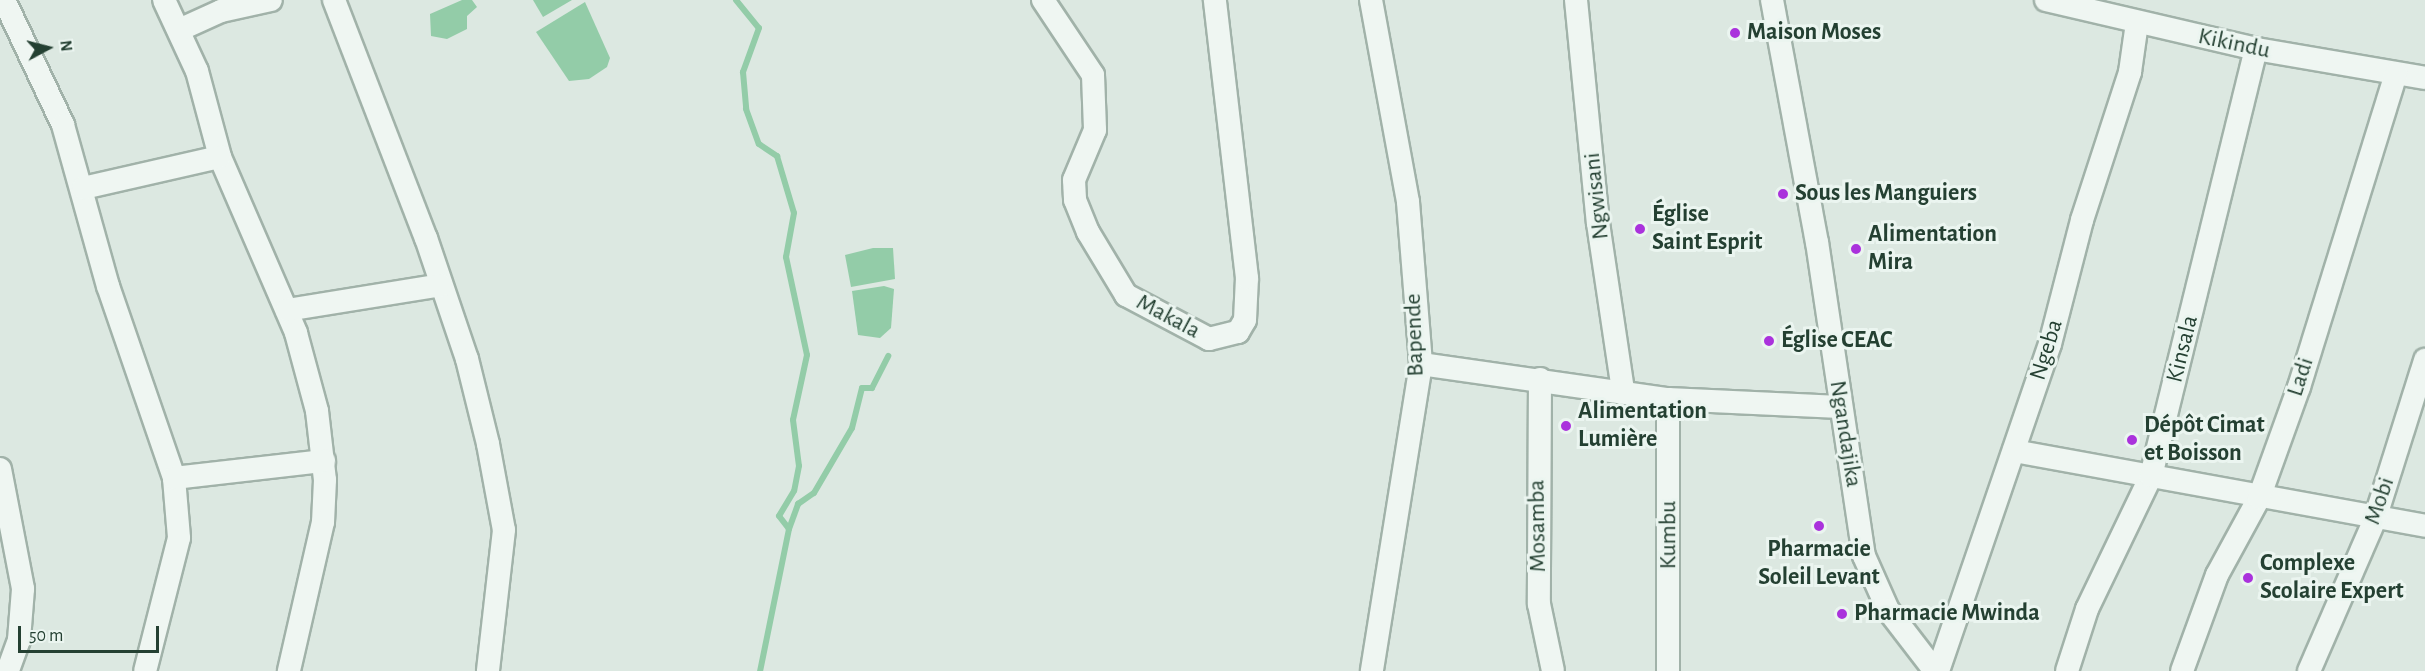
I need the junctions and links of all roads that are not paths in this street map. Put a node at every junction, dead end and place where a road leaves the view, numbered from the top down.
1 (4, 0) edge
2 (164, 0) edge
3 (271, 0) edge
4 (334, 0) edge
5 (1043, 0) edge
6 (1215, 0) edge
7 (1371, 0) edge
8 (1576, 0) edge
9 (1772, 0) edge
10 (2046, 0) edge
11 (2137, 23) junction
12 (179, 30) junction
13 (2256, 49) junction
14 (2396, 74) junction
15 (2425, 78) edge
16 (220, 157) junction
17 (83, 188) junction
18 (441, 285) junction
19 (287, 310) junction
20 (2425, 360) edge
21 (1421, 364) junction
22 (1540, 379) junction
23 (1623, 391) junction
24 (1668, 399) junction
25 (1840, 407) junction
26 (2014, 451) junction
27 (324, 461) junction
28 (0, 470) edge
29 (2151, 476) junction
30 (174, 478) junction
31 (2259, 498) junction
32 (2375, 519) junction
33 (2425, 526) edge
34 (8, 671) edge
35 (145, 671) edge
36 (289, 671) edge
37 (488, 671) edge
38 (1372, 671) edge
39 (1553, 671) edge
40 (1668, 671) edge
41 (1937, 671) edge
42 (2067, 671) edge
43 (2182, 671) edge
44 (2309, 671) edge

1 - 17 street
2 - 12 street
3 - 12 street
4 - 18 street
5 - 6 street, Makala
7 - 21 street, Bapende
8 - 23 street, Ngwisani
9 - 25 street, Ngandajika
10 - 11 street, Kikindu
11 - 13 street, Kikindu
11 - 26 street, Ngeba
12 - 16 street
13 - 14 street, Kikindu
13 - 29 street, Kinsala
14 - 15 street, Kikindu
14 - 31 street, Ladi
16 - 17 street
16 - 19 street
17 - 30 street
18 - 19 street
18 - 37 street
19 - 27 street
20 - 32 street, Mobi
21 - 22 street
21 - 38 street, Bapende
22 - 23 street
22 - 39 street, Mosamba
23 - 24 street
24 - 25 street
24 - 40 street, Kumbu
25 - 41 street, Ngandajika
26 - 29 street
26 - 41 street, Ngeba
27 - 30 street
27 - 36 street
28 - 34 street
29 - 31 street
29 - 42 street, Kinsala
30 - 35 street
31 - 32 street
31 - 43 street, Ladi
32 - 33 street
32 - 44 street, Mobi

